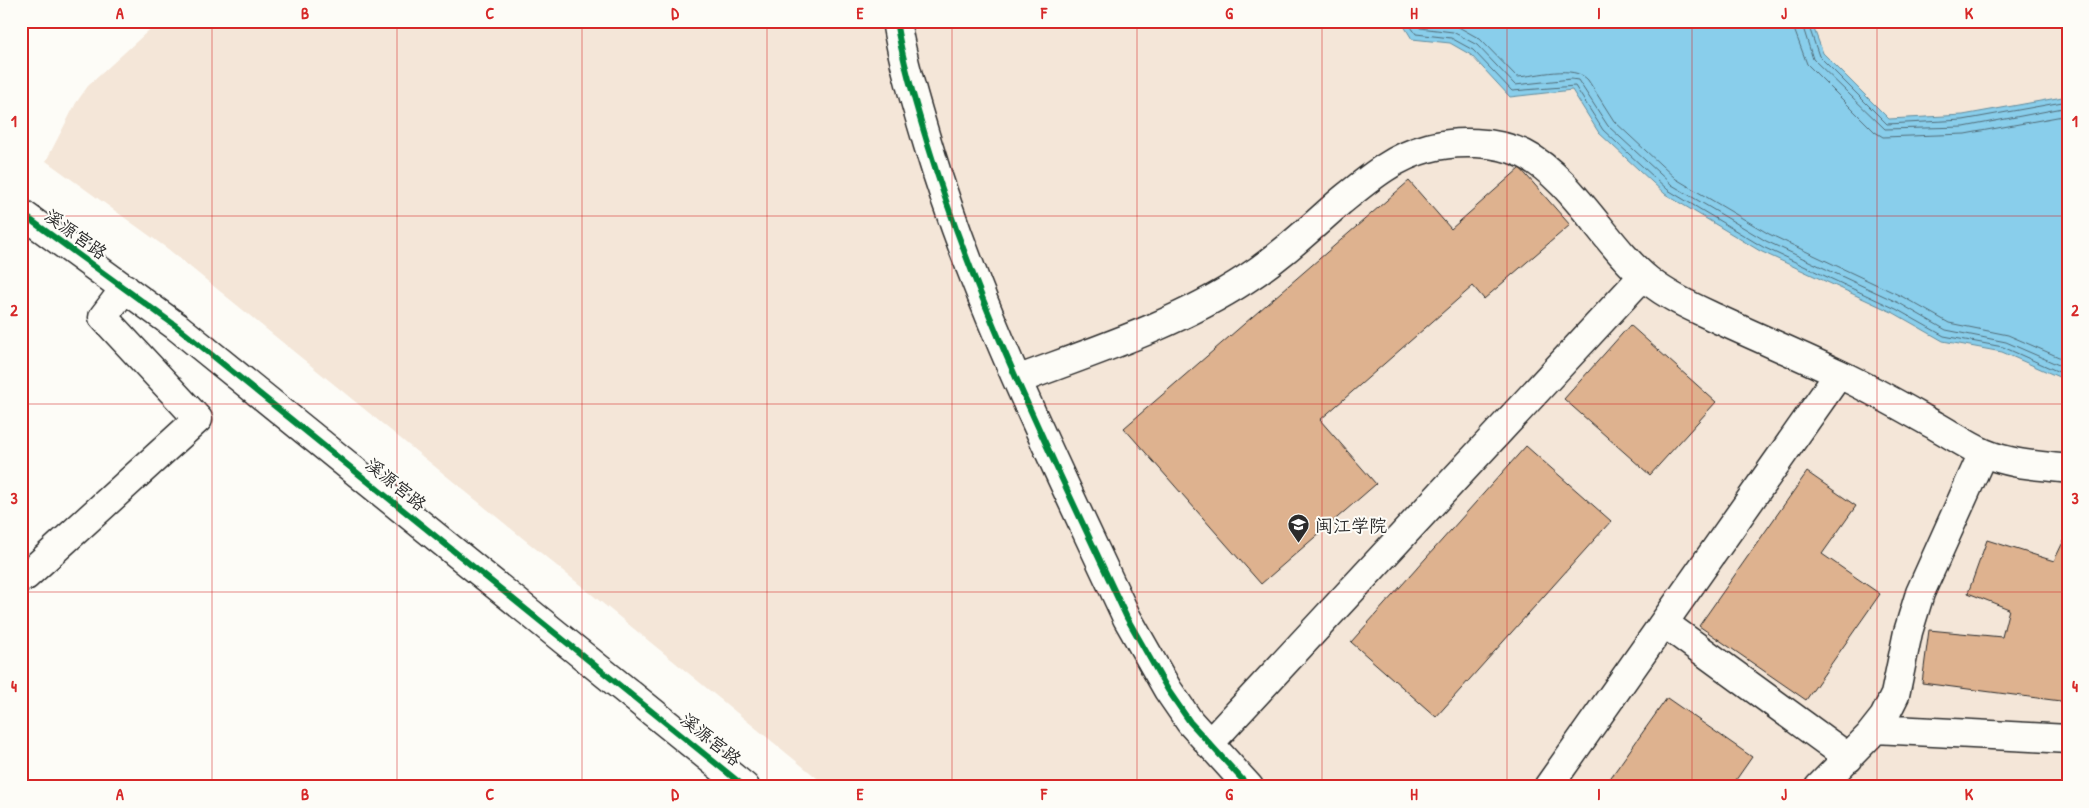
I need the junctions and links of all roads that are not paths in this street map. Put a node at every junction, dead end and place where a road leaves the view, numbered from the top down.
1 (896, 21) edge
2 (21, 213) edge
3 (1642, 276) junction
4 (125, 288) junction
5 (1839, 374) junction
6 (1017, 380) junction
7 (1982, 452) junction
8 (2068, 469) edge
9 (26, 576) dead end
10 (1664, 623) junction
11 (1875, 729) junction
12 (2068, 739) edge
13 (1209, 744) junction
14 (1849, 758) junction
15 (745, 787) edge
16 (1249, 787) edge
17 (1548, 787) edge
18 (1819, 787) edge

1 - 6 street
2 - 4 street, 溪源宫路
3 - 5 street
3 - 6 street
3 - 13 street
4 - 9 street
4 - 15 street, 溪源宫路
5 - 7 street
5 - 10 street
6 - 13 street
7 - 8 street
7 - 11 street
10 - 14 street
10 - 17 street
11 - 12 street
11 - 14 street
13 - 16 street
14 - 18 street

